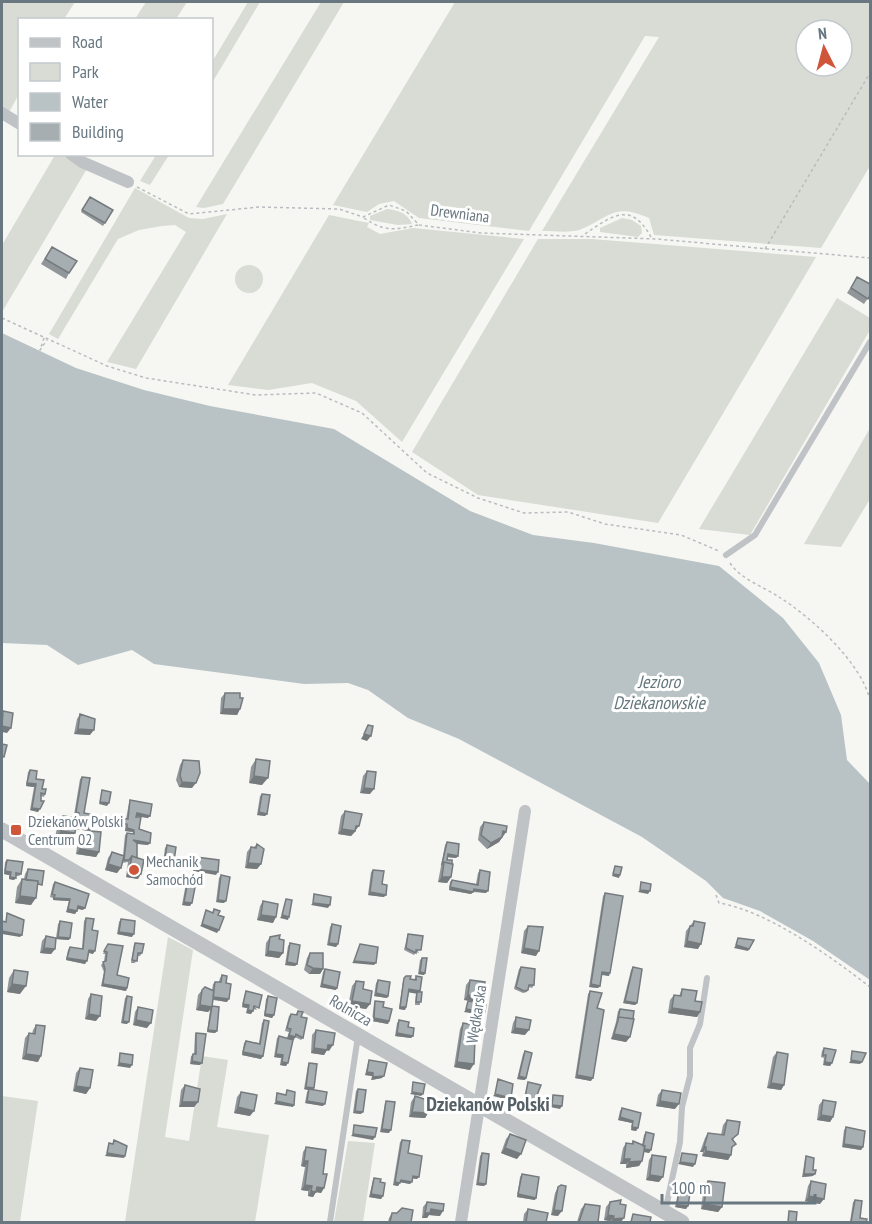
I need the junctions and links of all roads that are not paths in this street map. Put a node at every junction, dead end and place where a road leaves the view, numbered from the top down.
1 (2, 113) edge
2 (18, 123) edge
3 (74, 156) edge
4 (128, 182) road end
5 (870, 342) edge
6 (726, 555) road end
7 (525, 811) dead end
8 (2, 830) edge
9 (707, 978) dead end
10 (358, 1035) junction
11 (479, 1105) junction
12 (665, 1213) junction
13 (330, 1222) edge
14 (461, 1222) edge
15 (682, 1222) edge

1 - 2 street
3 - 4 street
5 - 6 lane
7 - 11 street, Wędkarska
8 - 10 street, Rolnicza
9 - 12 lane
10 - 11 street, Rolnicza
10 - 13 lane
11 - 12 street, Rolnicza
11 - 14 street, Wędkarska
12 - 15 street, Rolnicza

